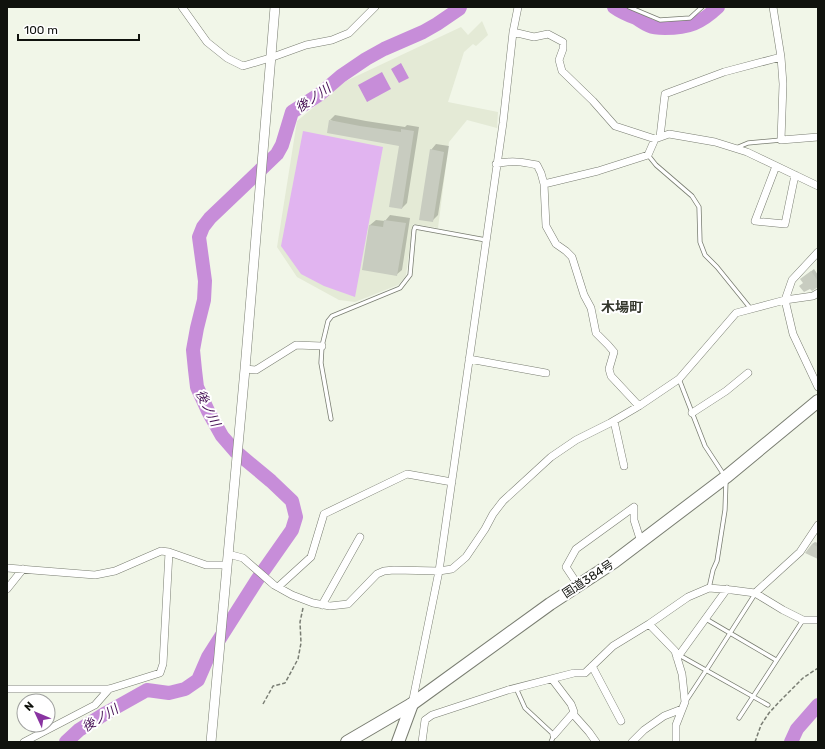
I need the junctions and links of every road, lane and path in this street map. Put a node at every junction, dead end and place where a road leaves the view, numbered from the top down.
1 (182, 7) edge
2 (274, 7) edge
3 (375, 7) edge
4 (518, 7) edge
5 (629, 7) edge
6 (702, 7) edge
7 (773, 7) edge
8 (514, 32) junction
9 (781, 57) junction
10 (270, 58) junction
11 (818, 137) edge
12 (657, 138) junction
13 (781, 140) junction
14 (735, 148) junction
15 (648, 155) junction
16 (496, 164) junction
17 (776, 166) junction
18 (794, 175) junction
19 (544, 184) junction
20 (818, 186) edge
21 (486, 240) junction
22 (818, 252) edge
23 (818, 293) edge
24 (785, 300) junction
25 (750, 309) junction
26 (322, 346) junction
27 (469, 359) junction
28 (245, 369) junction
29 (546, 373) dead end
30 (748, 373) dead end
31 (680, 378) junction
32 (818, 387) edge
33 (818, 401) edge
34 (638, 406) junction
35 (692, 413) junction
36 (330, 419) dead end
37 (614, 421) junction
38 (624, 466) dead end
39 (726, 477) junction
40 (452, 482) junction
41 (818, 525) edge
42 (360, 537) dead end
43 (641, 542) junction
44 (169, 552) junction
45 (228, 554) junction
46 (226, 565) junction
47 (7, 568) edge
48 (23, 569) junction
49 (439, 571) junction
50 (578, 585) junction
51 (278, 588) junction
52 (709, 588) junction
53 (7, 589) edge
54 (727, 589) junction
55 (755, 593) junction
56 (305, 600) junction
57 (322, 605) junction
58 (706, 619) junction
59 (803, 620) junction
60 (818, 620) edge
61 (649, 624) junction
62 (730, 632) junction
63 (678, 657) junction
64 (776, 660) junction
65 (592, 666) junction
66 (818, 668) edge
67 (706, 671) junction
68 (552, 679) junction
69 (516, 688) junction
70 (7, 689) edge
71 (109, 689) junction
72 (752, 697) junction
73 (263, 704) dead end
74 (412, 704) junction
75 (768, 705) dead end
76 (684, 706) junction
77 (572, 714) junction
78 (739, 718) dead end
79 (621, 721) dead end
80 (552, 739) edge
81 (24, 742) edge
82 (211, 742) edge
83 (347, 742) edge
84 (398, 742) edge
85 (422, 742) edge
86 (596, 742) edge
87 (632, 742) edge
88 (676, 742) edge
89 (755, 742) edge

1 - 10 street
2 - 10 street
3 - 10 street
4 - 8 street
5 - 6 lane
7 - 9 street
8 - 12 street
8 - 16 street
9 - 12 street
9 - 13 street
10 - 28 street
11 - 13 street
12 - 14 street
12 - 15 street
13 - 14 lane
14 - 17 street
15 - 19 street
15 - 25 lane
16 - 19 street
16 - 21 street
17 - 18 street
17 - 18 street
18 - 20 street
19 - 34 street
21 - 26 lane
21 - 27 street
22 - 24 street
23 - 24 street
24 - 25 street
24 - 32 street
25 - 31 street
26 - 28 street
26 - 36 lane
27 - 29 street
27 - 40 street
28 - 45 street
30 - 35 street
31 - 34 street
31 - 35 lane
33 - 39 main road, 国道384号
34 - 37 street
35 - 39 lane
37 - 38 street
37 - 49 street
39 - 43 main road, 国道384号
39 - 52 lane
40 - 49 street
40 - 51 street
41 - 55 street
42 - 57 street
43 - 50 main road, 国道384号
43 - 50 street
44 - 46 street
44 - 48 street
44 - 71 street
45 - 46 street
45 - 51 street
46 - 82 street
47 - 48 street
48 - 53 street
49 - 57 street
49 - 74 street
50 - 74 main road, 国道384号
51 - 56 street
52 - 54 street
52 - 61 street
54 - 55 street
54 - 58 street
55 - 59 street
55 - 62 lane
56 - 57 street
56 - 73 path
58 - 62 lane
58 - 63 street
59 - 60 street
59 - 64 lane
61 - 63 street
61 - 65 street
62 - 64 lane
62 - 67 lane
63 - 67 lane
63 - 76 street
64 - 72 lane
65 - 68 street
65 - 79 street
66 - 89 path
67 - 72 lane
67 - 76 lane
68 - 69 street
68 - 77 street
69 - 80 lane
69 - 85 street
70 - 71 street
71 - 81 street
72 - 75 lane
72 - 78 lane
74 - 83 main road, 国道384号
74 - 84 main road
76 - 87 street
76 - 88 street
77 - 80 street
77 - 86 street

